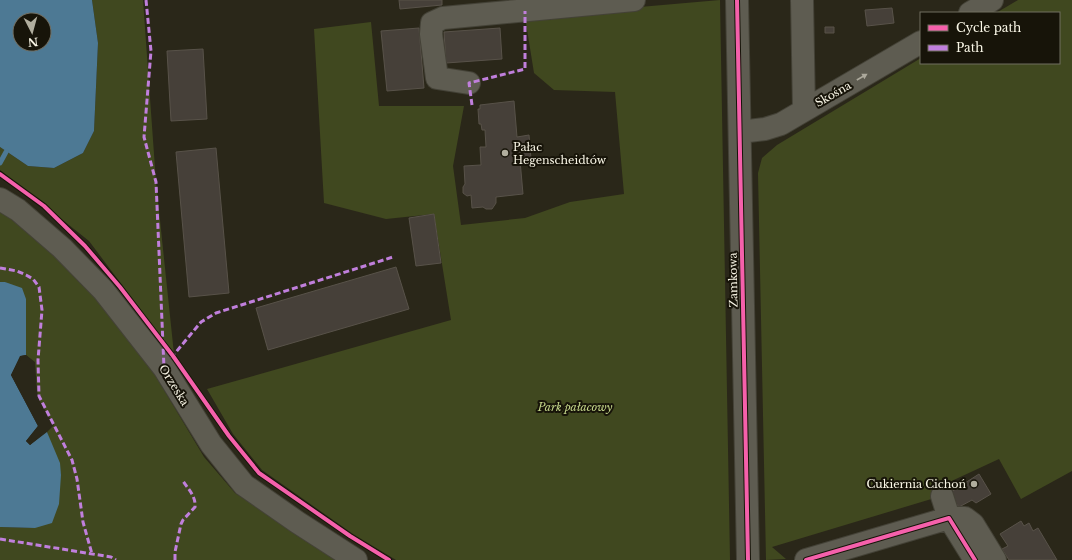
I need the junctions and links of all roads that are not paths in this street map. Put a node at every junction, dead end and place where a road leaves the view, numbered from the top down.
1 (634, 0) edge
2 (737, 0) edge
3 (802, 0) edge
4 (992, 0) edge
5 (972, 12) edge
6 (920, 43) edge
7 (469, 83) dead end
8 (804, 110) junction
9 (740, 132) junction
10 (0, 199) edge
11 (942, 496) dead end
12 (949, 518) junction
13 (356, 560) edge
14 (748, 560) edge
15 (806, 560) edge
16 (975, 560) edge
17 (995, 560) edge

1 - 7 street
2 - 9 street, Zamkowa
3 - 8 street
4 - 5 street
8 -> 6 street, Skośna
8 - 9 street, Skośna
9 - 14 street, Zamkowa
10 - 13 street, Orzeska
11 - 12 street
12 - 15 street
12 - 16 street
12 - 17 street

